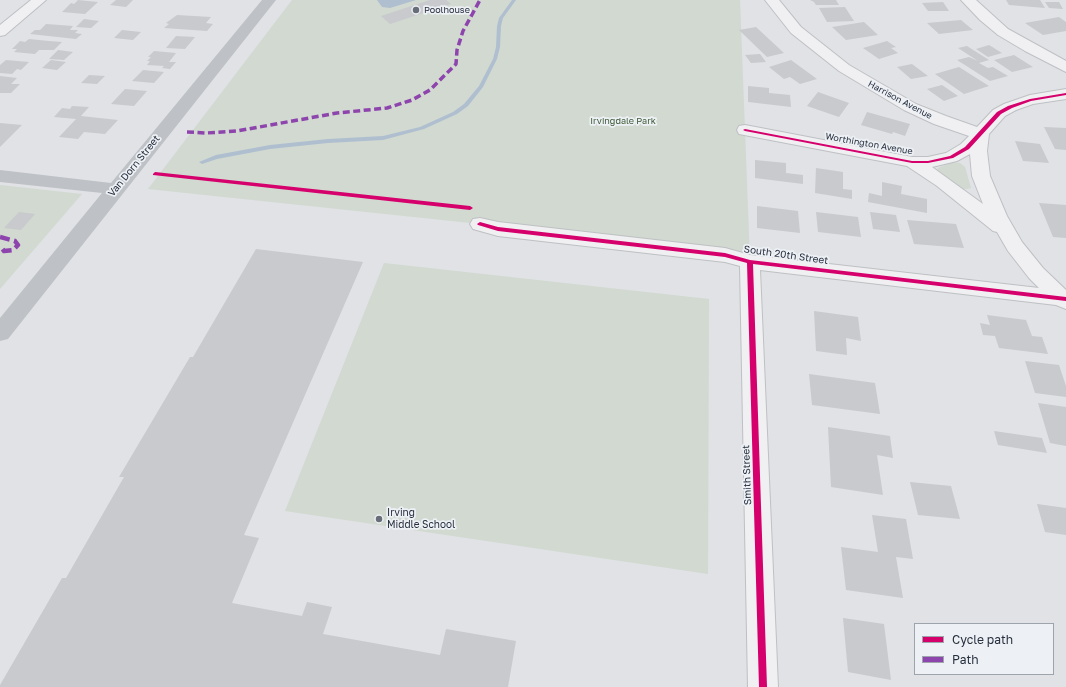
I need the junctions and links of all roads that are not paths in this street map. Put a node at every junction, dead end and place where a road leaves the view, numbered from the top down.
1 (39, 0) edge
2 (269, 0) edge
3 (772, 0) edge
4 (968, 0) edge
5 (0, 32) edge
6 (1066, 67) edge
7 (1066, 94) edge
8 (745, 130) dead end
9 (981, 134) junction
10 (912, 162) junction
11 (0, 176) edge
12 (116, 189) junction
13 (480, 224) dead end
14 (1007, 232) junction
15 (750, 262) junction
16 (1064, 300) edge
17 (0, 333) edge
18 (763, 687) edge

1 - 5 street
2 - 12 main road, Van Dorn Street
3 - 9 street, Harrison Avenue
4 - 6 street
7 - 9 street, Worthington Avenue
8 - 10 street, Worthington Avenue
9 - 10 street, Worthington Avenue
9 - 14 street
10 - 14 street, Worthington Avenue
11 - 12 main road
12 - 17 main road, Van Dorn Street
13 - 15 street, South 20th Street
14 - 16 street
15 - 16 street, South 20th Street
15 - 18 street, Smith Street

